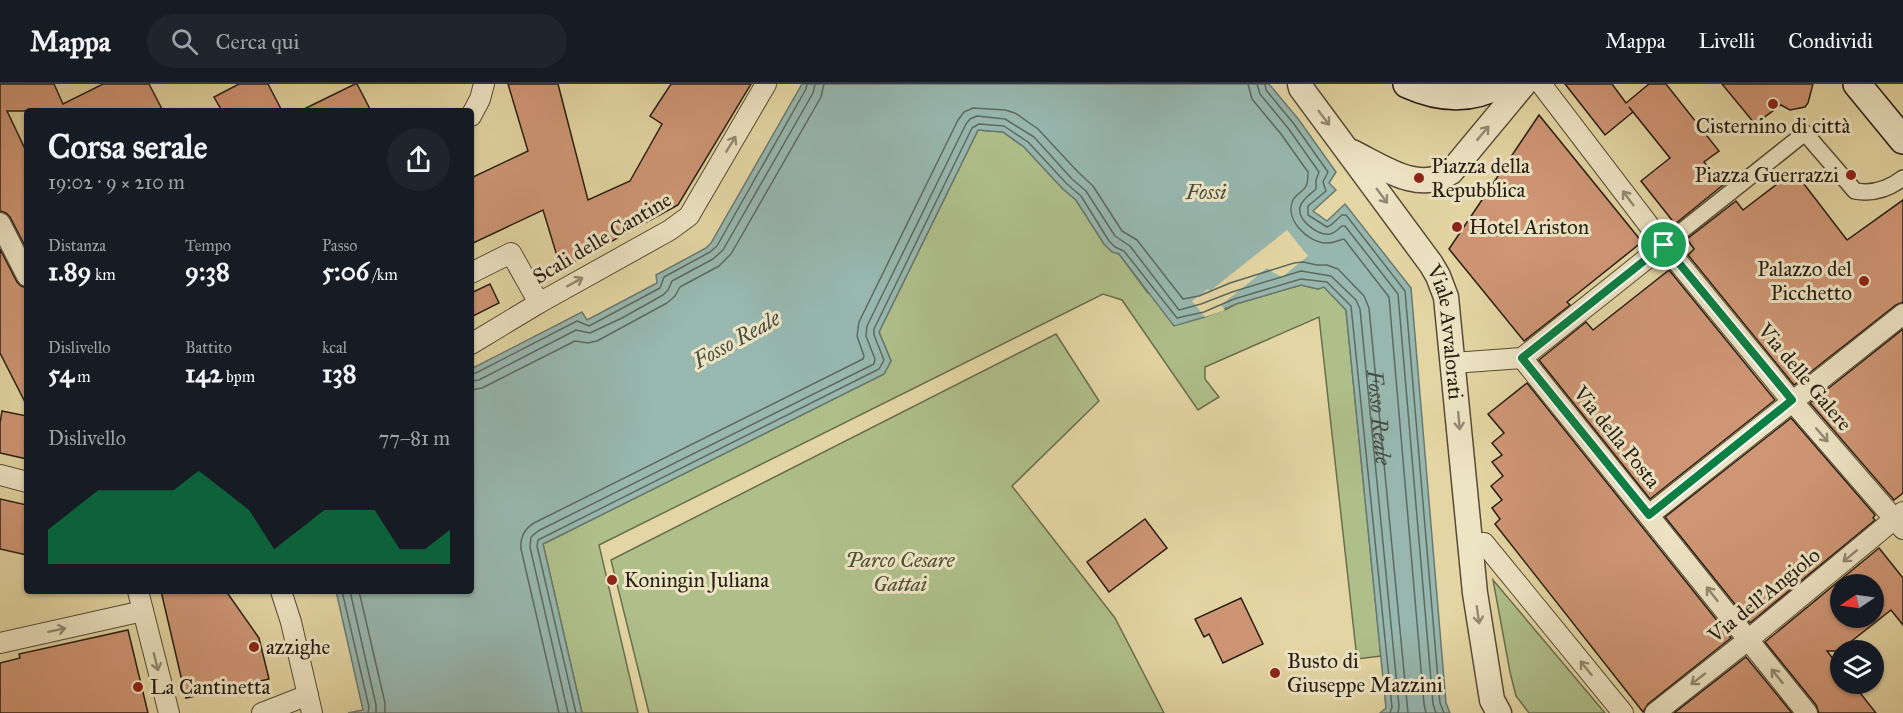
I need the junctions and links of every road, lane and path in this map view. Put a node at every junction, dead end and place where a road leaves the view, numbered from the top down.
1 (484, 84) edge
2 (1407, 84) edge
3 (1500, 84) edge
4 (1524, 84) edge
5 (1541, 84) edge
6 (1857, 84) edge
7 (762, 85) edge
8 (1300, 85) edge
9 (474, 110) edge
10 (1903, 140) edge
11 (1347, 149) junction
12 (1903, 178) edge
13 (0, 223) edge
14 (1664, 245) junction
15 (24, 270) edge
16 (474, 272) edge
17 (539, 303) junction
18 (1903, 314) edge
19 (474, 343) edge
20 (1522, 358) junction
21 (1454, 363) junction
22 (1792, 400) junction
23 (0, 475) edge
24 (24, 481) edge
25 (1649, 515) junction
26 (1900, 520) edge
27 (1470, 544) junction
28 (139, 594) edge
29 (282, 594) edge
30 (143, 611) junction
31 (1748, 640) junction
32 (0, 642) edge
33 (310, 704) edge
34 (169, 713) edge
35 (262, 713) edge
36 (1499, 713) edge
37 (1623, 713) edge
38 (1655, 713) edge
39 (1807, 713) edge

1 - 9 street
2 - 3 main road
11 -> 4 street
14 -> 5 street, Via delle Galere
6 - 10 main road
17 -> 7 street, Scali delle Cantine
8 -> 11 street
11 -> 21 street, Viale Avvalorati
12 - 14 street
13 - 15 street
14 - 20 street
14 - 22 street, Via delle Galere
16 - 17 street
17 - 19 street, Scali delle Cantine
18 - 22 street
20 - 21 street
20 - 25 street, Via della Posta
21 -> 27 street, Viale Avvalorati
22 - 25 street
22 -> 26 street, Via delle Galere
23 - 24 street
31 -> 25 street, Via della Posta
26 -> 31 street, Via dell'Angiolo
27 -> 36 street, Viale Avvalorati
37 -> 27 street
28 - 30 street
29 - 33 street
32 -> 30 street
30 -> 34 street
31 -> 38 street, Via dell'Angiolo
39 -> 31 street, Via della Posta
33 - 35 street

